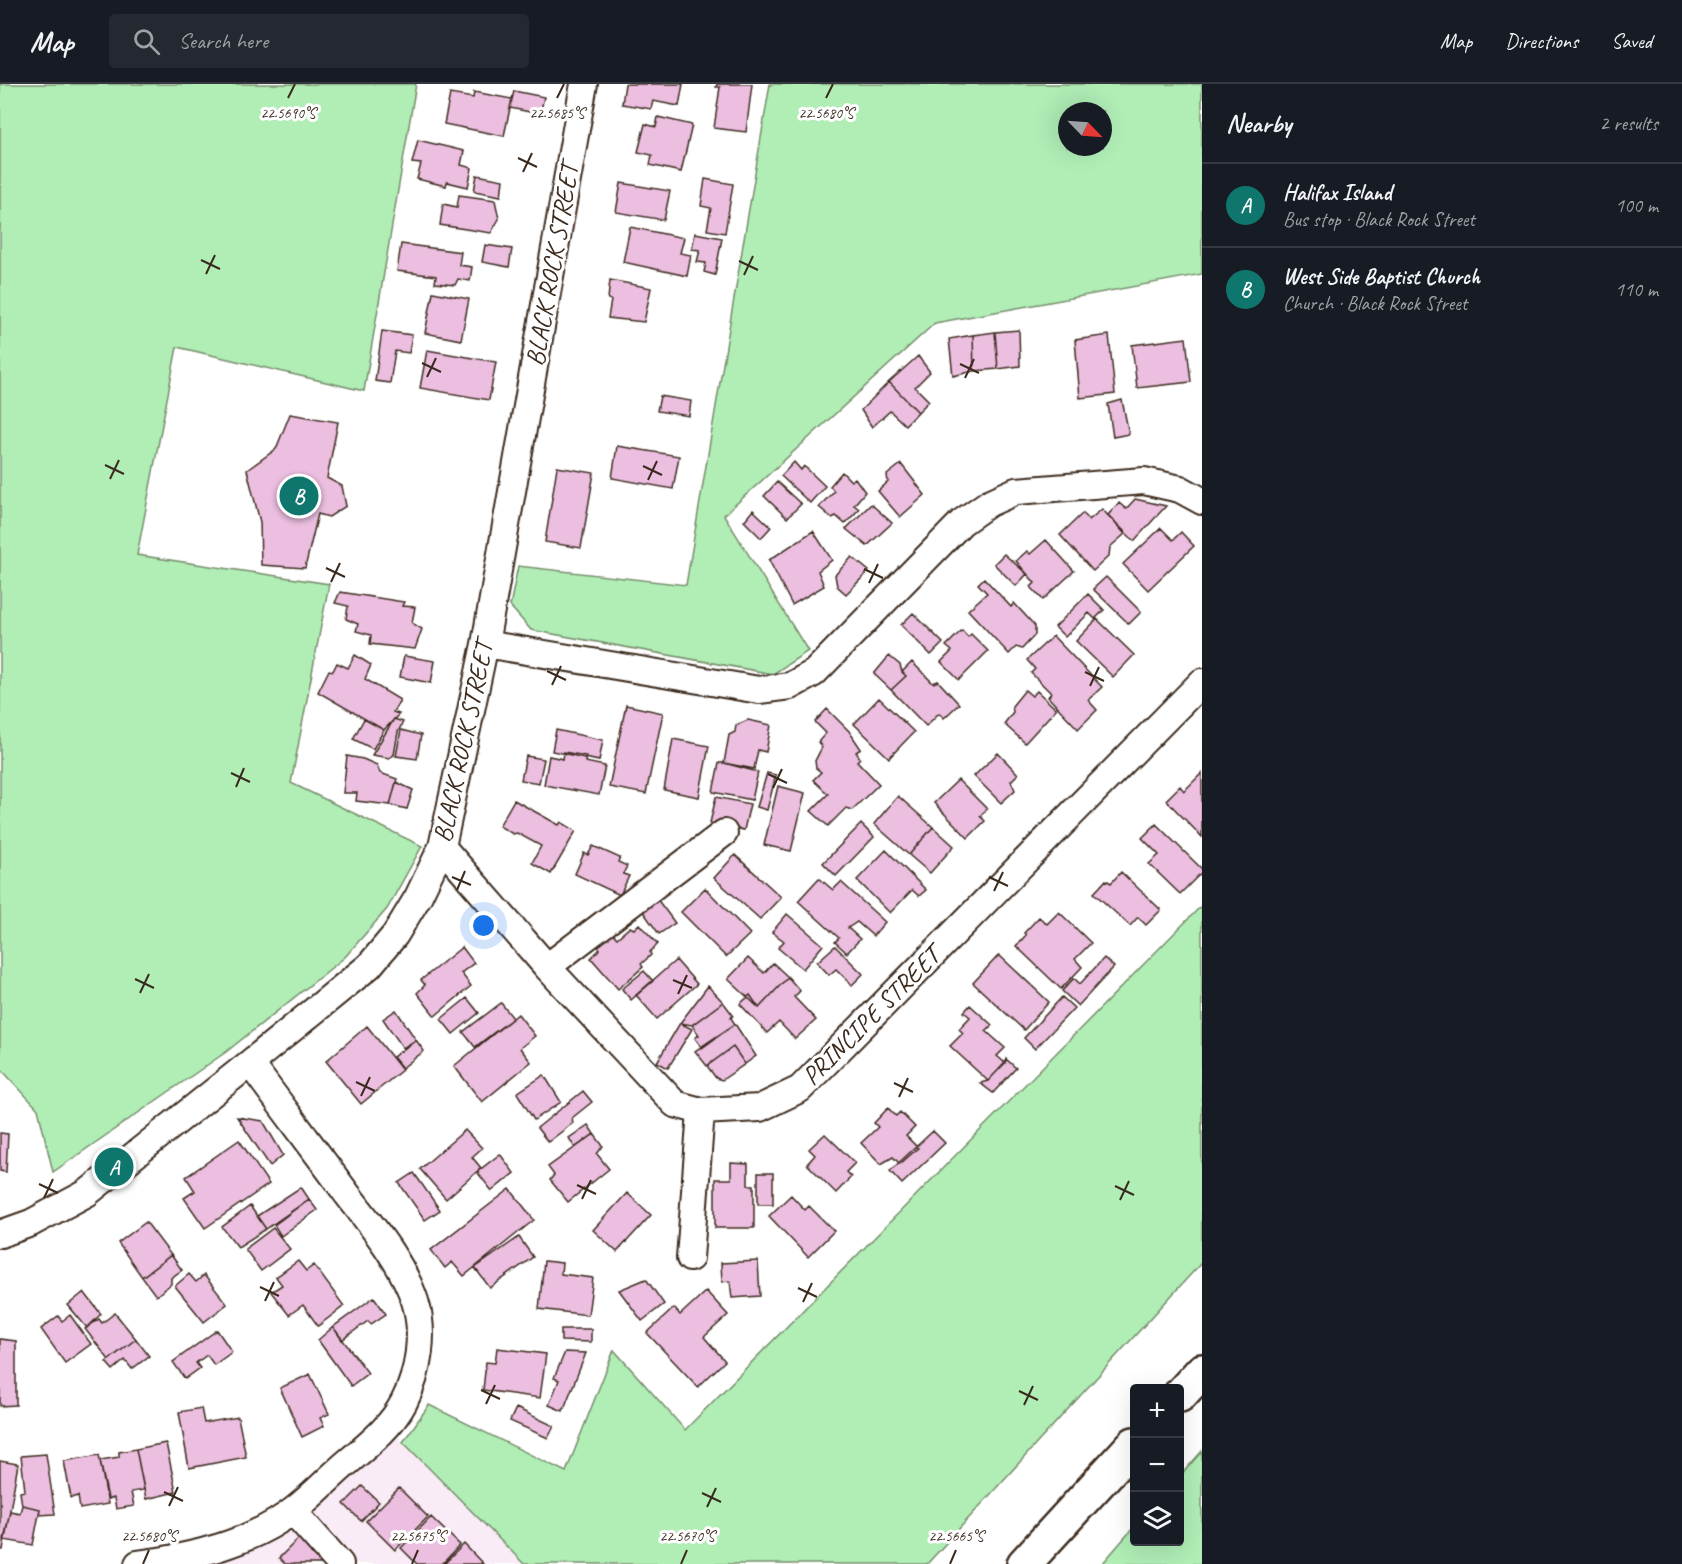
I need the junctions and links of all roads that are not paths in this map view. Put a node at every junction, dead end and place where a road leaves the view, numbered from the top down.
1 (584, 84) edge
2 (1202, 501) edge
3 (485, 644) junction
4 (1202, 682) edge
5 (724, 833) dead end
6 (442, 847) junction
7 (547, 967) junction
8 (250, 1063) junction
9 (701, 1111) junction
10 (0, 1234) edge
11 (690, 1258) dead end
12 (1202, 1371) edge
13 (1184, 1390) edge
14 (1130, 1448) edge
15 (293, 1510) junction
16 (170, 1562) edge
17 (138, 1564) edge
18 (340, 1564) edge
19 (1024, 1564) edge

1 - 3 street, BLACK ROCK STREET
2 - 3 street
3 - 6 street, BLACK ROCK STREET
4 - 9 street, PRINCIPE STREET
5 - 7 street
6 - 7 street, PRINCIPE STREET
6 - 8 street, BLACK ROCK STREET
7 - 9 street, PRINCIPE STREET
8 - 10 street, BLACK ROCK STREET
8 - 15 street
9 - 11 street
12 - 13 main road
14 - 19 main road
15 - 16 street
15 - 18 street
16 - 17 street

